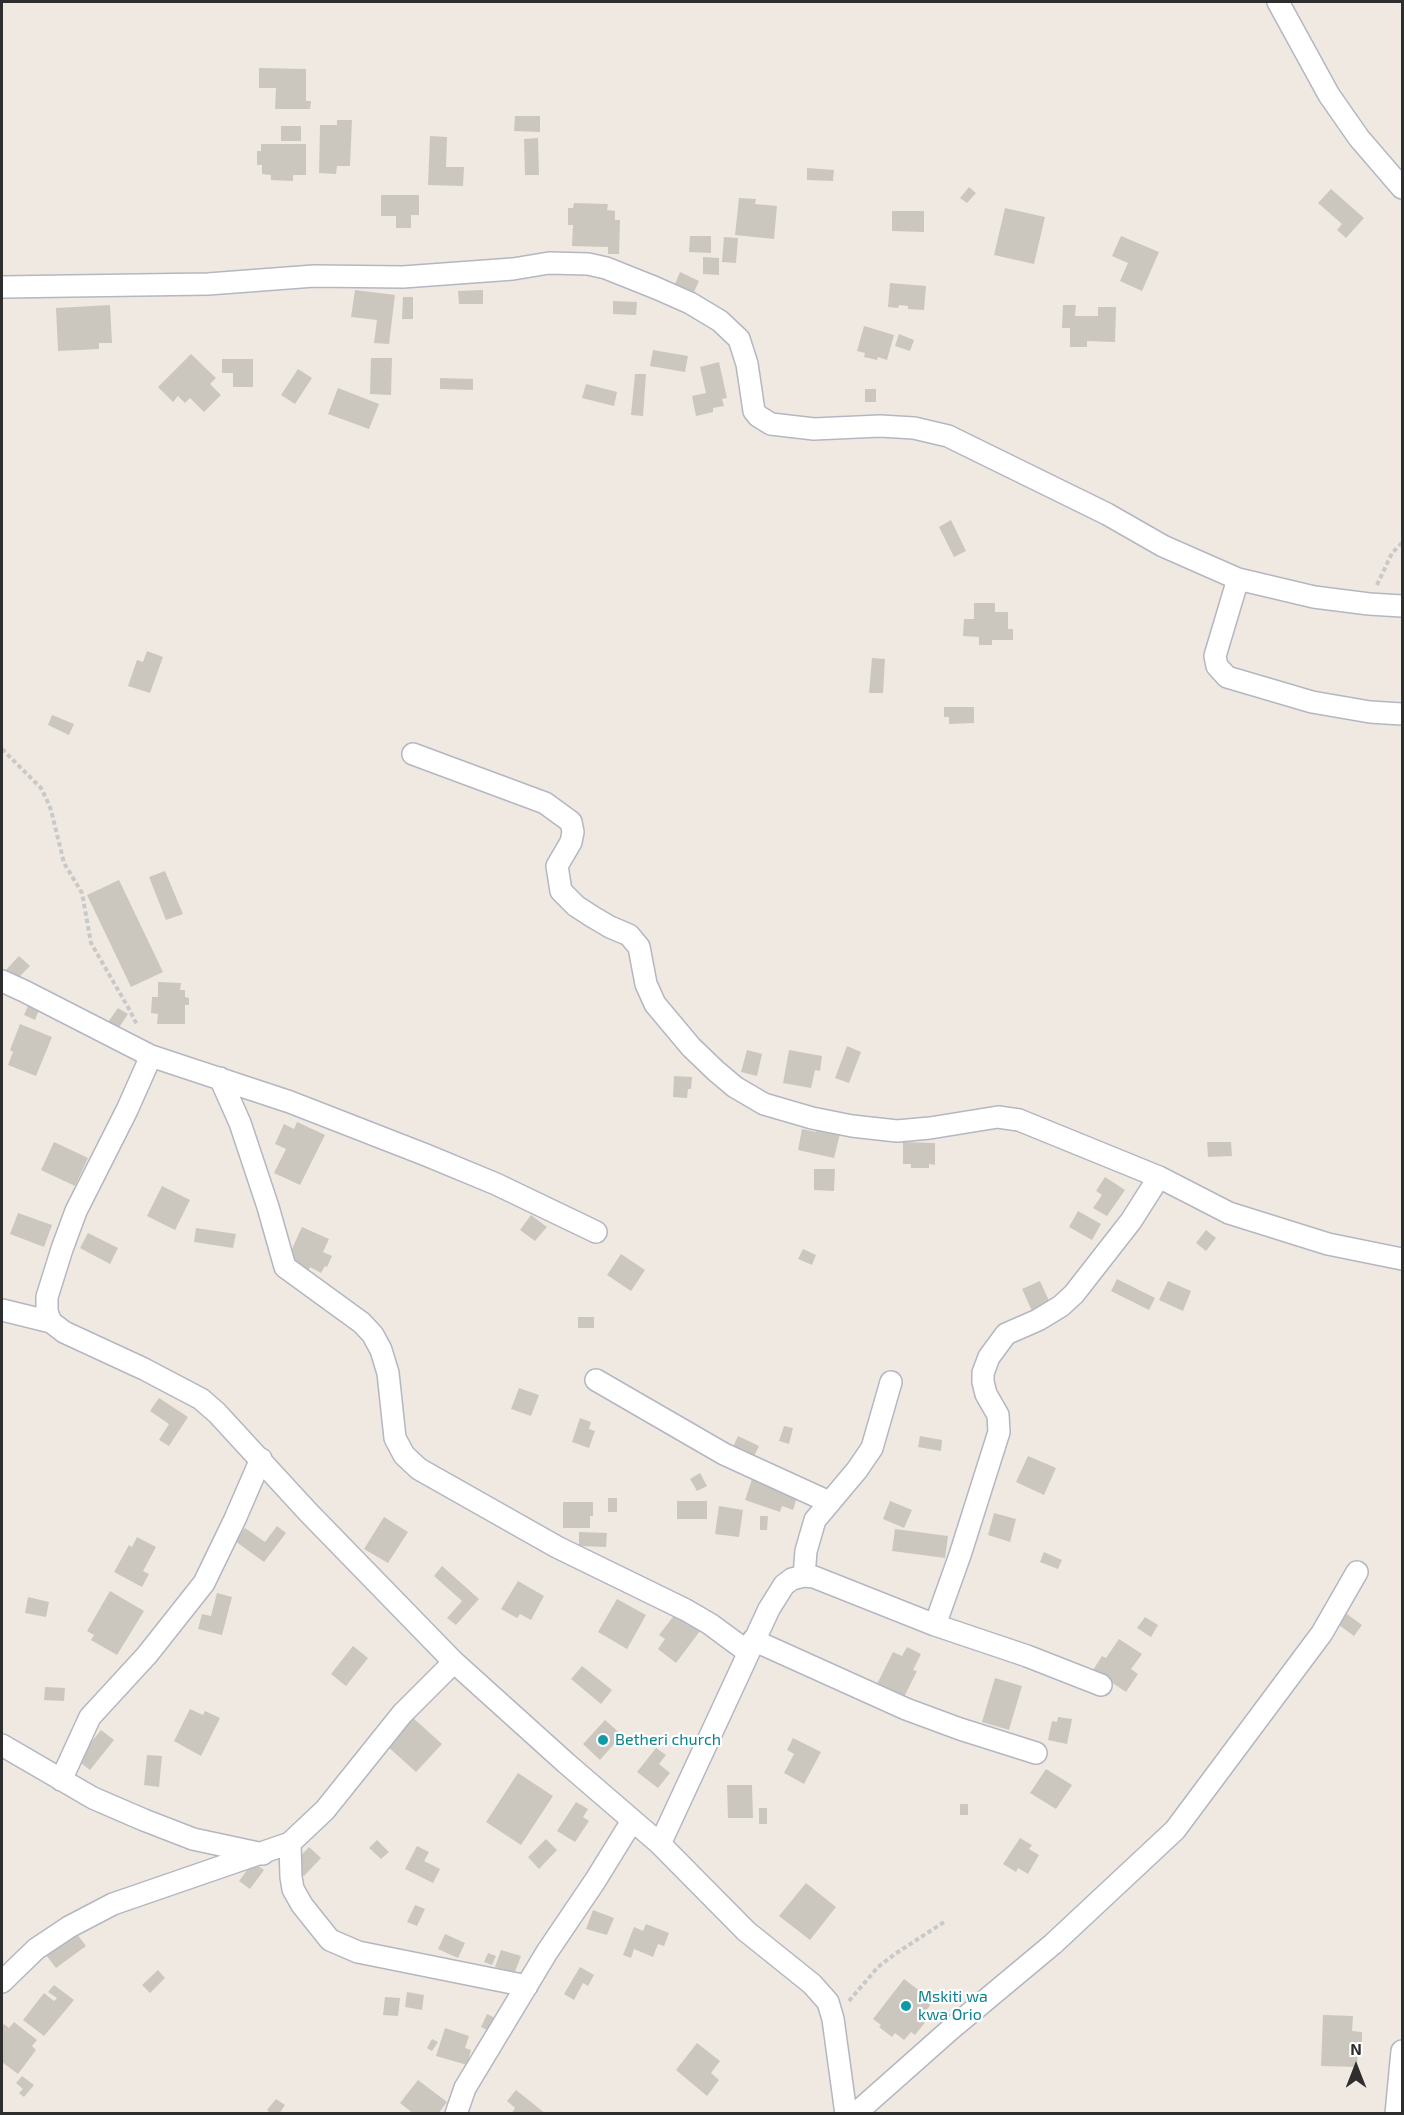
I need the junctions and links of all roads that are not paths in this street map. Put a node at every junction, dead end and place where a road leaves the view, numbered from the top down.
1 (1278, 2) edge
2 (1402, 188) edge
3 (2, 287) edge
4 (1238, 579) junction
5 (1402, 606) edge
6 (1402, 714) edge
7 (413, 754) dead end
8 (2, 981) edge
9 (151, 1056) junction
10 (220, 1078) junction
11 (1159, 1177) junction
12 (596, 1232) dead end
13 (1402, 1258) edge
14 (2, 1310) edge
15 (51, 1322) junction
16 (596, 1380) dead end
17 (891, 1382) dead end
18 (261, 1459) junction
19 (829, 1502) junction
20 (1358, 1572) dead end
21 (804, 1576) junction
22 (935, 1625) junction
23 (750, 1646) junction
24 (454, 1662) junction
25 (1101, 1685) dead end
26 (2, 1745) edge
27 (1036, 1753) dead end
28 (61, 1780) junction
29 (632, 1821) junction
30 (290, 1844) junction
31 (660, 1844) junction
32 (264, 1854) junction
33 (2, 1982) edge
34 (527, 1986) junction
35 (1402, 2051) edge
36 (456, 2114) edge
37 (846, 2114) edge
38 (855, 2114) edge
39 (1396, 2114) edge

1 - 2 street
3 - 4 street
4 - 5 street
4 - 6 street
7 - 11 street
8 - 9 street
9 - 10 street
9 - 15 street
10 - 12 street
10 - 23 street
11 - 13 street
11 - 22 street
14 - 15 street
15 - 18 street
16 - 19 street
17 - 19 street
18 - 24 street
18 - 28 street
19 - 21 street
20 - 38 street
21 - 22 street
21 - 23 street
22 - 25 street
23 - 27 street
23 - 31 street
24 - 29 street
24 - 30 street
26 - 28 street
28 - 32 street
29 - 31 street
29 - 34 street
30 - 32 street
30 - 34 street
31 - 37 street
32 - 33 street
34 - 36 street
35 - 39 street

